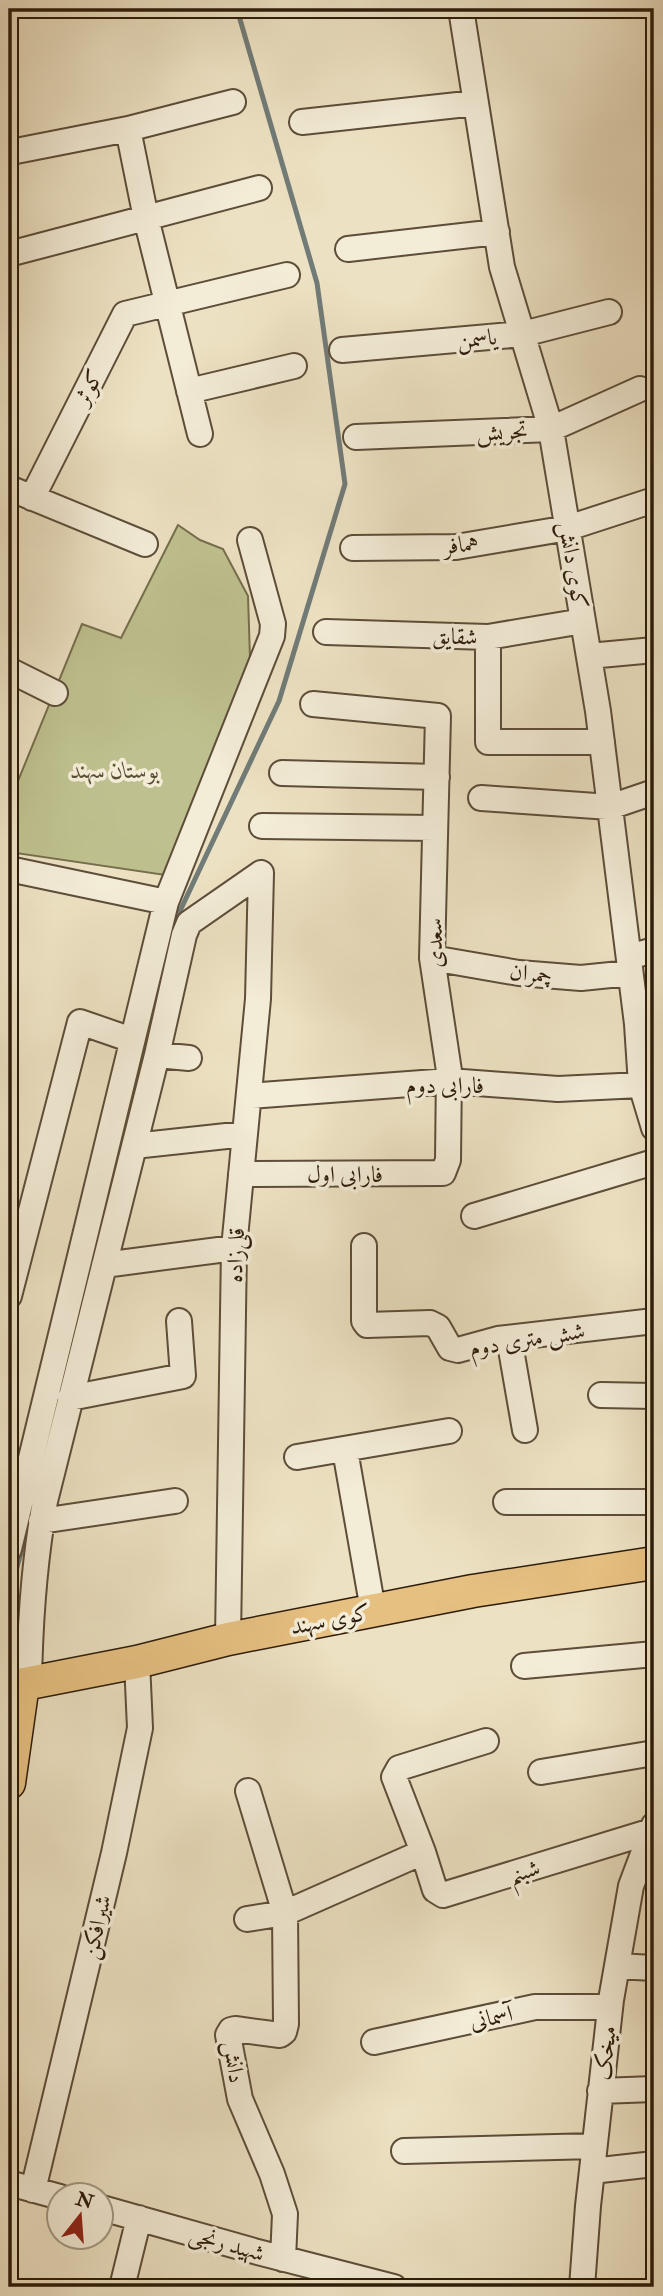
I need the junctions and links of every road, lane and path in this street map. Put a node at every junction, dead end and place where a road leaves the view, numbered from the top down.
1 (461, 9) edge
2 (233, 102) dead end
3 (477, 103) junction
4 (302, 122) dead end
5 (128, 129) junction
6 (16, 151) dead end
7 (259, 188) dead end
8 (146, 218) junction
9 (497, 232) junction
10 (348, 249) dead end
11 (9, 254) edge
12 (287, 275) dead end
13 (167, 305) junction
14 (609, 312) dead end
15 (523, 334) junction
16 (342, 350) dead end
17 (295, 366) dead end
18 (640, 389) dead end
19 (189, 391) junction
20 (551, 429) junction
21 (200, 434) dead end
22 (356, 437) dead end
23 (20, 493) edge
24 (654, 500) edge
25 (568, 528) junction
26 (250, 540) dead end
27 (145, 544) dead end
28 (353, 548) dead end
29 (583, 621) junction
30 (326, 632) dead end
31 (488, 637) junction
32 (654, 650) edge
33 (589, 656) junction
34 (9, 670) edge
35 (55, 692) dead end
36 (313, 704) dead end
37 (602, 742) junction
38 (282, 773) dead end
39 (437, 777) junction
40 (654, 792) edge
41 (481, 798) dead end
42 (610, 807) junction
43 (262, 826) dead end
44 (435, 828) junction
45 (9, 869) edge
46 (166, 902) junction
47 (654, 950) edge
48 (432, 958) junction
49 (629, 965) junction
50 (645, 1021) edge
51 (132, 1040) junction
52 (158, 1055) junction
53 (189, 1058) dead end
54 (449, 1081) junction
55 (648, 1083) edge
56 (249, 1096) junction
57 (654, 1128) edge
58 (245, 1134) junction
59 (134, 1146) junction
60 (654, 1162) edge
61 (446, 1168) joint
62 (241, 1174) junction
63 (474, 1216) dead end
64 (364, 1246) dead end
65 (234, 1248) junction
66 (104, 1265) junction
67 (9, 1296) edge
68 (179, 1321) dead end
69 (654, 1321) edge
70 (509, 1338) junction
71 (601, 1395) dead end
72 (654, 1396) edge
73 (70, 1398) junction
74 (525, 1430) dead end
75 (449, 1431) dead end
76 (345, 1450) junction
77 (297, 1457) dead end
78 (175, 1502) dead end
79 (506, 1502) dead end
80 (654, 1502) edge
81 (41, 1521) junction
82 (9, 1549) edge
83 (654, 1563) edge
84 (373, 1611) junction
85 (228, 1639) junction
86 (654, 1654) edge
87 (136, 1662) junction
88 (524, 1667) dead end
89 (20, 1685) edge
90 (486, 1741) dead end
91 (654, 1753) edge
92 (541, 1772) dead end
93 (9, 1783) edge
94 (248, 1791) dead end
95 (653, 1828) edge
96 (424, 1852) junction
97 (285, 1913) junction
98 (247, 1919) dead end
99 (617, 1966) junction
100 (654, 1968) edge
101 (610, 2007) junction
102 (374, 2042) dead end
103 (654, 2089) edge
104 (600, 2091) junction
105 (594, 2146) junction
106 (404, 2151) dead end
107 (654, 2164) edge
108 (592, 2171) junction
109 (9, 2183) edge
110 (33, 2190) junction
111 (46, 2193) edge
112 (116, 2212) edge
113 (139, 2218) junction
114 (283, 2259) junction
115 (122, 2287) edge
116 (394, 2287) edge
117 (582, 2287) edge

1 - 3 street, کوی دانش
2 - 5 street
3 - 4 street
3 - 9 street, کوی دانش
5 - 6 street
5 - 8 street
7 - 8 street
8 - 11 street
8 - 13 street
9 - 10 street
9 - 15 street, کوی دانش
12 - 13 street
13 - 19 street
13 - 23 street, کوثر
14 - 15 street, یاسمن
15 - 16 street, یاسمن
15 - 20 street, کوی دانش
17 - 19 street
18 - 20 street, تجریش
19 - 21 street
20 - 22 street, تجریش
20 - 25 street, کوی دانش
23 - 27 street
24 - 25 street, همافر
25 - 28 street, همافر
25 - 29 street, کوی دانش
26 - 46 street
29 - 31 street, شقایق
29 - 33 street, کوی دانش
30 - 31 street, شقایق
31 - 37 street
32 - 33 street
33 - 37 street, کوی دانش
34 - 35 street
36 - 39 street, سعدی
37 - 42 street, کوی دانش
38 - 39 street
39 - 44 street, سعدی
40 - 42 street
41 - 42 street
42 - 49 street, کوی دانش
43 - 44 street
44 - 48 street, سعدی
45 - 46 street
46 - 51 street
47 - 49 street, چمران
48 - 49 street, چمران
48 - 54 street, سعدی
49 - 50 street, کوی دانش
50 - 55 street, کوی دانش
51 - 67 street
51 - 82 street
52 - 53 street
52 - 56 street, قلی‌زاده
52 - 59 street
54 - 55 street, فارابی دوم
54 - 56 street, فارابی دوم
54 - 61 street, سعدی
55 - 57 street, کوی دانش
56 - 58 street, قلی‌زاده
58 - 59 street
58 - 62 street, قلی‌زاده
59 - 66 street
60 - 63 street
61 - 62 street, فارابی اول
62 - 65 street, قلی‌زاده
64 - 70 street, شش متری دوم
65 - 66 street
65 - 85 street, قلی‌زاده
66 - 73 street
68 - 73 street
69 - 70 street, شش متری دوم
70 - 74 street
71 - 72 street
73 - 81 street
75 - 76 street
76 - 77 street
76 - 84 street
78 - 81 street
79 - 80 street
81 - 89 street
83 - 84 main road, کوی سهند
84 - 85 main road, کوی سهند
85 - 87 main road, کوی سهند
86 - 88 street
87 - 89 main road, کوی سهند
87 - 110 street, شیر‌افکن
89 - 93 main road
90 - 96 street, شبنم
91 - 92 street
94 - 97 street, دانش
95 - 96 street, شبنم
95 - 99 street, میخک
96 - 97 street
97 - 98 street
97 - 114 street, دانش
99 - 100 street
99 - 101 street, میخک
101 - 102 street, آسمانی
101 - 104 street, میخک
103 - 104 street
104 - 105 street, میخک
105 - 106 street
105 - 108 street, میخک
107 - 108 street
108 - 117 street, میخک
109 - 110 street
110 - 111 street
112 - 113 street, شهید رنجی
113 - 114 street, شهید رنجی
113 - 115 street
114 - 116 street, شهید رنجی

